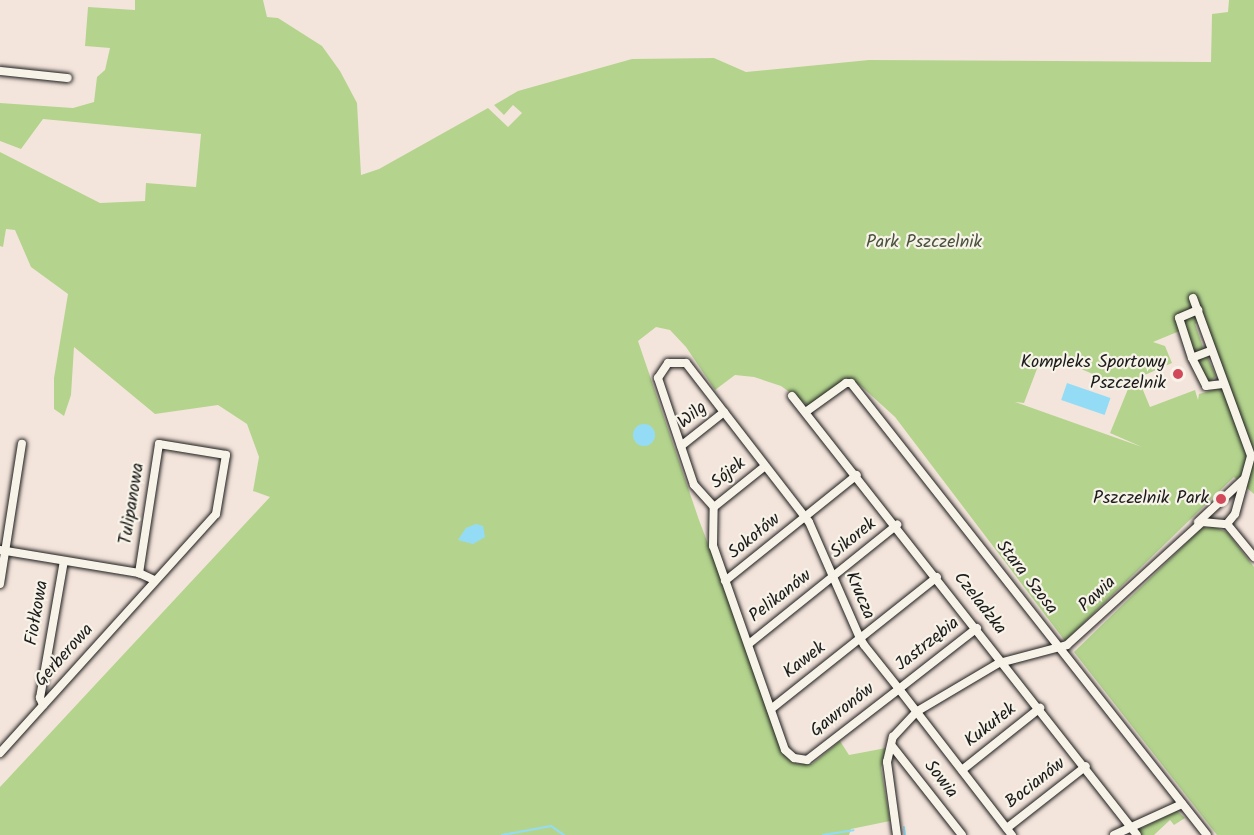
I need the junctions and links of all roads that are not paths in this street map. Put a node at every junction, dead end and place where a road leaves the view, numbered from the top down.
1 (0, 71) edge
2 (68, 78) dead end
3 (1193, 298) dead end
4 (1198, 310) junction
5 (1210, 351) junction
6 (1192, 358) junction
7 (1223, 384) junction
8 (792, 396) dead end
9 (807, 411) junction
10 (724, 412) junction
11 (22, 444) dead end
12 (681, 446) junction
13 (765, 466) junction
14 (857, 475) junction
15 (1243, 480) junction
16 (1218, 502) junction
17 (714, 507) junction
18 (1234, 508) junction
19 (805, 518) junction
20 (1223, 522) junction
21 (897, 525) junction
22 (1194, 526) junction
23 (3, 551) edge
24 (1254, 557) edge
25 (64, 561) junction
26 (138, 573) junction
27 (937, 577) junction
28 (832, 578) junction
29 (154, 580) junction
30 (725, 581) junction
31 (0, 584) edge
32 (977, 628) junction
33 (860, 638) junction
34 (750, 643) junction
35 (1060, 648) junction
36 (1004, 661) junction
37 (899, 689) junction
38 (43, 705) junction
39 (1040, 708) junction
40 (771, 709) junction
41 (916, 712) junction
42 (892, 746) junction
43 (0, 753) edge
44 (1086, 766) junction
45 (962, 770) junction
46 (1182, 804) junction
47 (1135, 831) edge
48 (1007, 832) edge
49 (897, 835) edge
50 (962, 835) edge
51 (1114, 835) edge
52 (1207, 835) edge

1 - 2 street
3 - 4 street
4 - 5 street
4 - 6 street
5 - 6 street
5 - 7 street
6 - 7 street
7 - 15 street
8 - 9 street, Czeladzka
9 - 14 street, Czeladzka
9 - 35 street, Stara Szosa
10 - 12 street, Wilg
10 - 12 street, Krucza
10 - 13 street, Krucza
11 - 23 street
12 - 17 street
13 - 17 street, Sójek
13 - 19 street, Krucza
14 - 19 street, Sokołów
14 - 21 street, Czeladzka
15 - 16 street
15 - 18 street
16 - 18 street
16 - 20 street
16 - 22 street
17 - 30 street
18 - 20 street
19 - 28 street, Krucza
19 - 30 street, Sokołów
20 - 22 street
20 - 24 street
21 - 27 street, Czeladzka
21 - 28 street, Sikorek
22 - 35 street, Pawia
23 - 25 street
23 - 31 street
25 - 26 street
25 - 38 street, Fiołkowa
26 - 29 street
26 - 29 street, Tulipanowa
27 - 32 street, Czeladzka
27 - 33 street, Kawek
28 - 33 street, Krucza
28 - 34 street, Pelikanów
29 - 38 street, Gerberowa
30 - 34 street
32 - 36 street, Czeladzka
32 - 37 street, Jastrzębia
33 - 37 street, Krucza
33 - 40 street, Kawek
34 - 40 street
35 - 36 street, Pawia
35 - 46 street, Stara Szosa
36 - 39 street, Czeladzka
36 - 41 street, Pawia
37 - 40 street, Gawronów
37 - 41 street, Krucza
38 - 43 street, Gerberowa
39 - 44 street, Czeladzka
39 - 45 street, Kukułek
41 - 42 street
41 - 45 street, Krucza
42 - 49 street
42 - 50 street, Sowia
44 - 47 street, Czeladzka
44 - 48 street, Bocianów
45 - 48 street, Krucza
46 - 47 street
46 - 52 street, Stara Szosa
47 - 51 street

